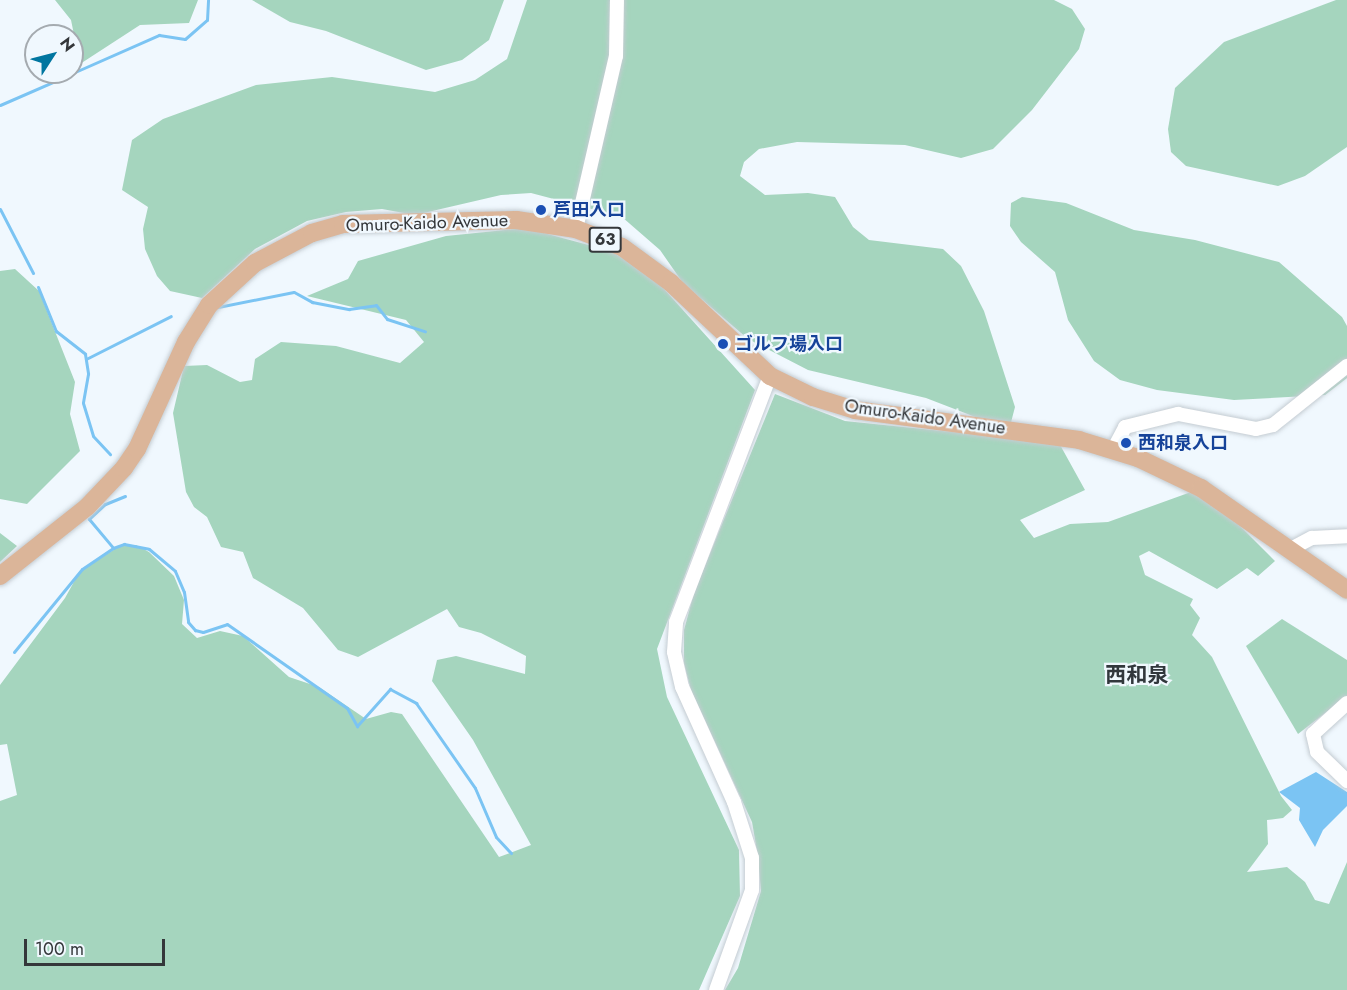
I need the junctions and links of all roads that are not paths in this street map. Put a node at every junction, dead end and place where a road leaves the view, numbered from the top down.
1 (617, 0) edge
2 (576, 229) junction
3 (1347, 366) edge
4 (770, 376) junction
5 (1113, 450) junction
6 (1347, 537) edge
7 (1289, 550) junction
8 (0, 576) edge
9 (1347, 590) edge
10 (1347, 703) edge
11 (1347, 781) edge
12 (716, 990) edge

1 - 2 street
2 - 4 main road, Omuro-Kaido Avenue / 63
2 - 8 main road, Omuro-Kaido Avenue / 63
3 - 5 street
4 - 5 main road, Omuro-Kaido Avenue / 63
4 - 12 street
5 - 7 main road, Omuro-Kaido Avenue / 63
6 - 7 street
7 - 9 main road, Omuro-Kaido Avenue / 63
10 - 11 street

